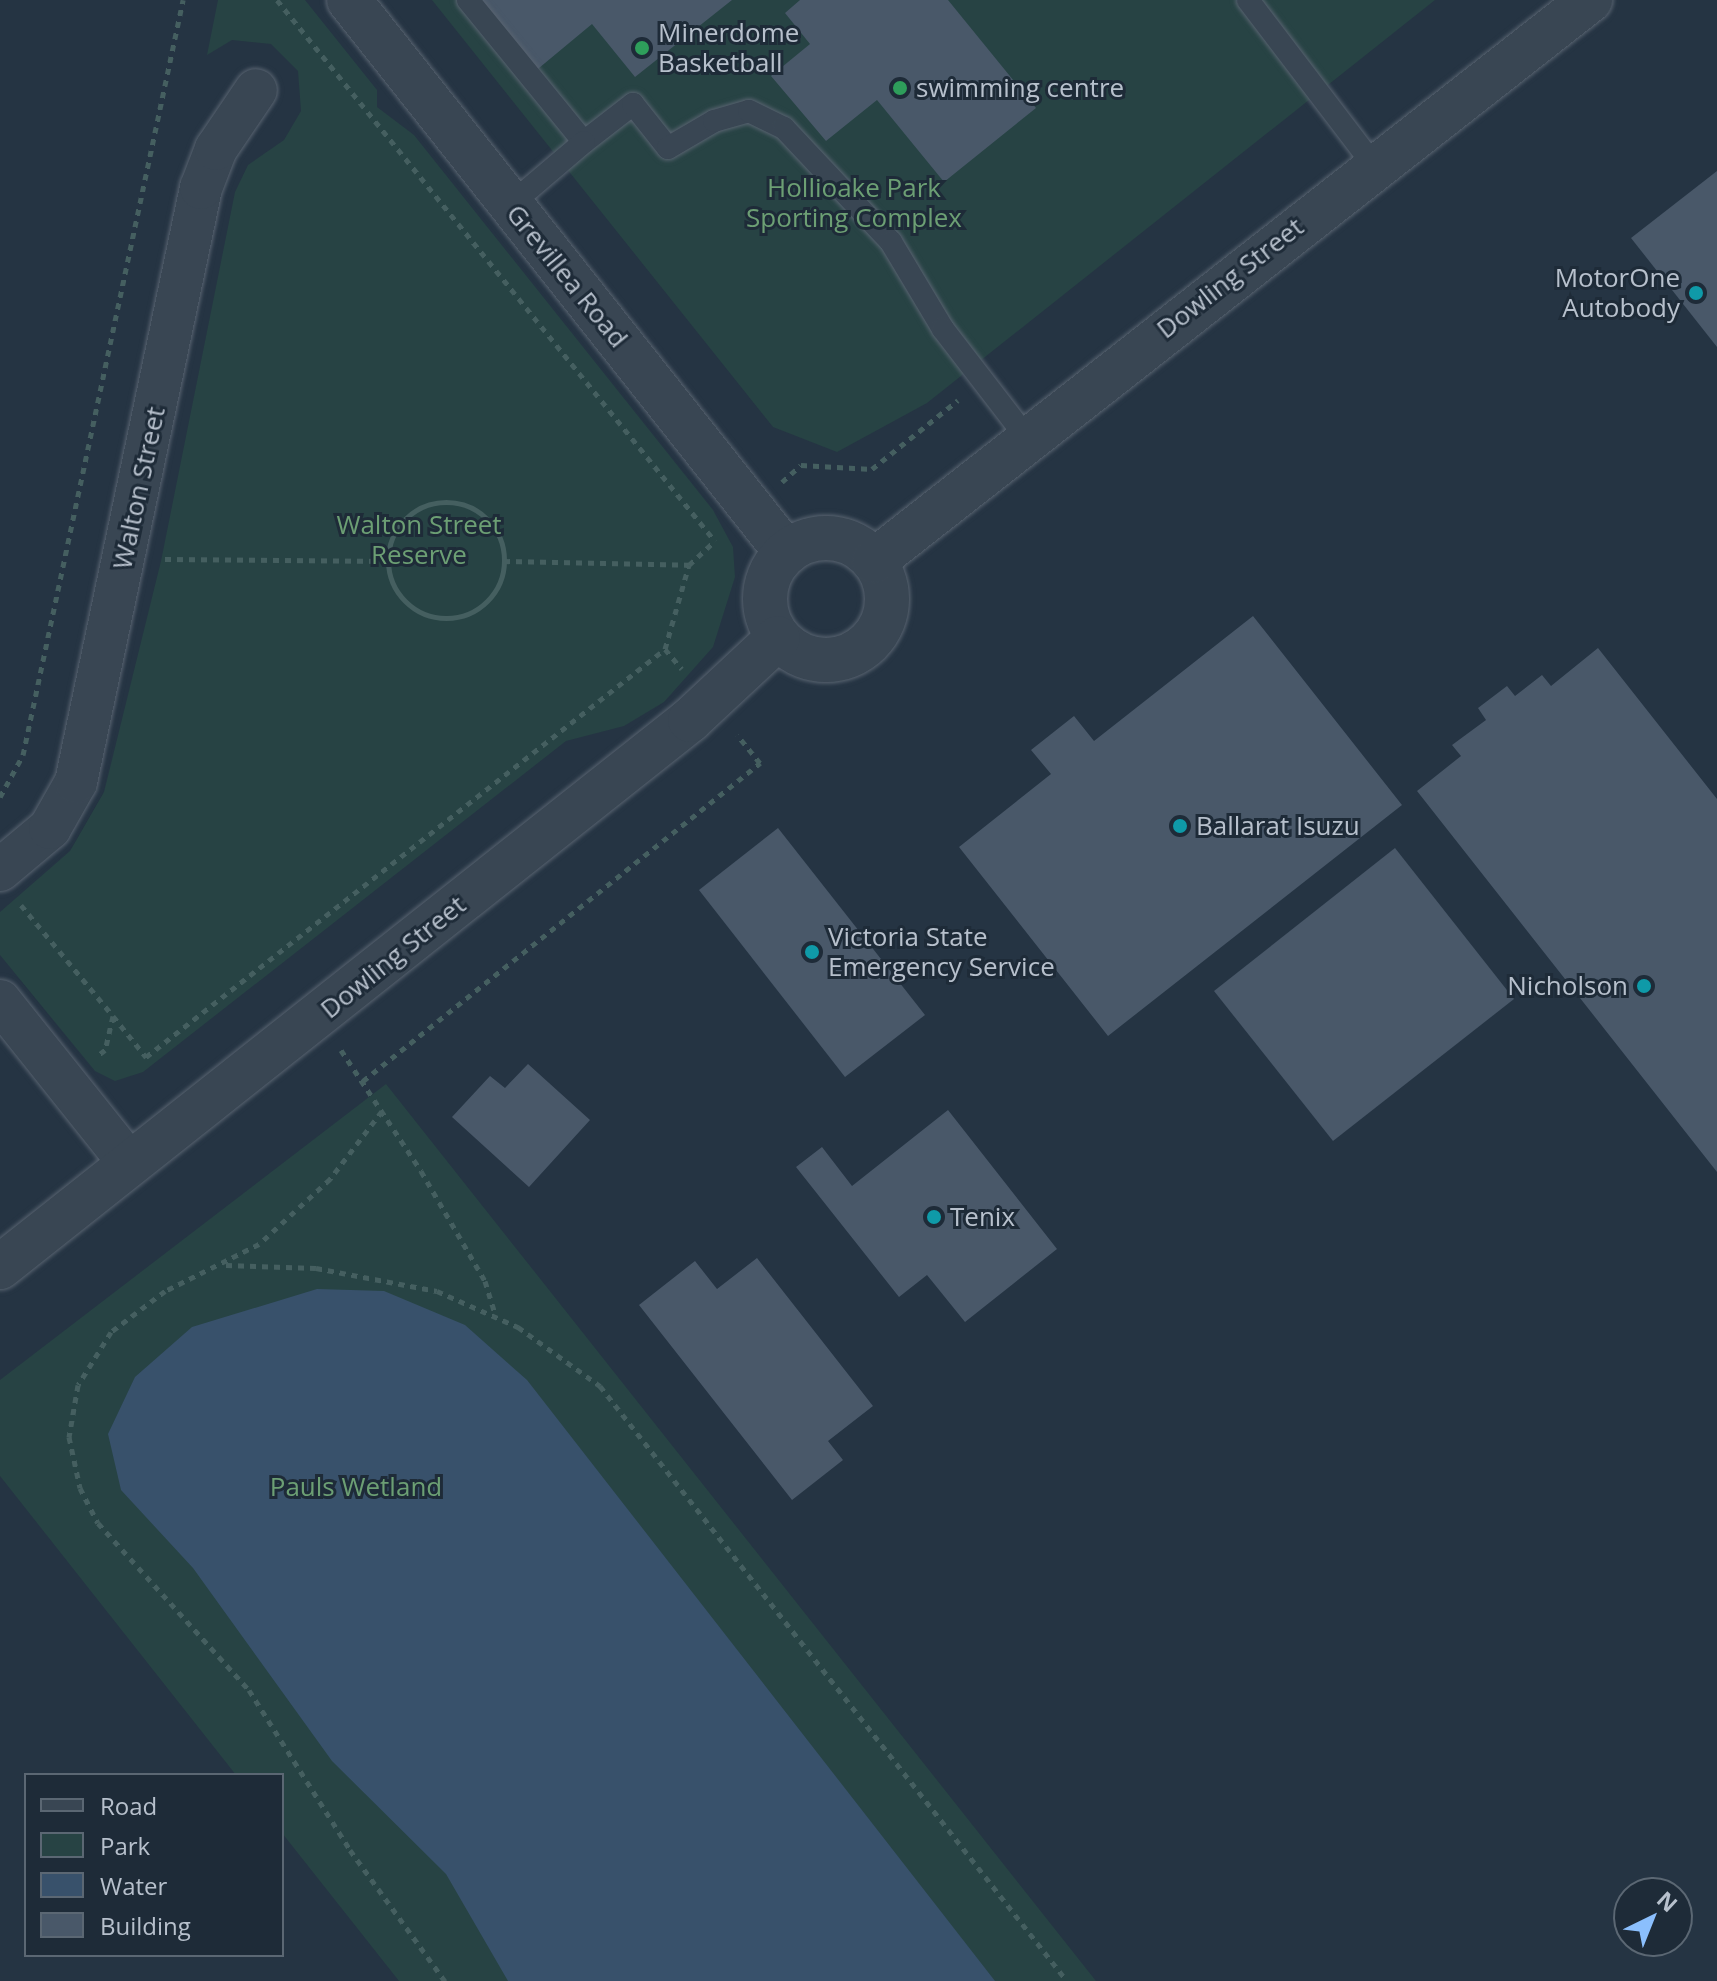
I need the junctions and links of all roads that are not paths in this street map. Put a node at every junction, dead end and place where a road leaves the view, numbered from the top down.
1 (349, 0) edge
2 (468, 0) edge
3 (1248, 0) edge
4 (1590, 0) edge
5 (256, 90) dead end
6 (584, 142) junction
7 (1373, 164) junction
8 (510, 205) junction
9 (1027, 438) junction
10 (786, 552) junction
11 (874, 561) junction
12 (778, 638) junction
13 (7, 884) edge
14 (0, 1001) edge
15 (130, 1164) junction
16 (0, 1267) edge

1 - 8 street, Grevillea Road
2 - 6 lane
3 - 7 lane
4 - 7 street, Dowling Street
5 - 13 street, Walton Street
6 - 8 lane
6 - 9 lane
7 - 9 street, Dowling Street
8 - 10 street, Grevillea Road
9 - 11 street, Dowling Street
10 - 11 street
10 - 12 street
11 - 12 street
12 - 15 street, Dowling Street
14 - 15 street
15 - 16 street, Dowling Street

